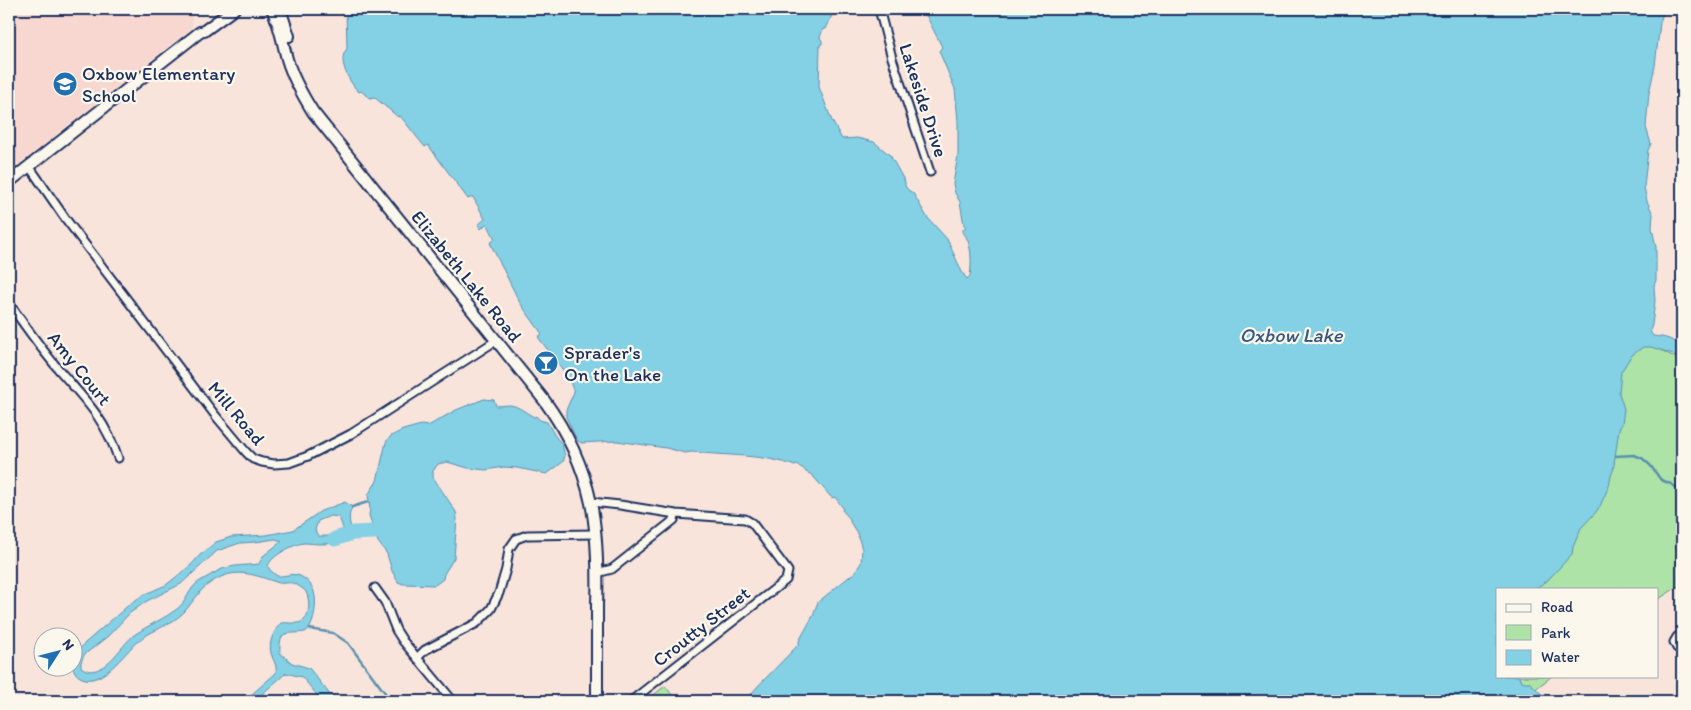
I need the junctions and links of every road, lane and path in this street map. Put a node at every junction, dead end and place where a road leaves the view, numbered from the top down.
1 (222, 9) edge
2 (234, 9) edge
3 (274, 9) edge
4 (879, 9) edge
5 (200, 32) junction
6 (29, 166) junction
7 (930, 172) dead end
8 (9, 182) edge
9 (9, 303) edge
10 (497, 340) junction
11 (118, 458) dead end
12 (591, 502) junction
13 (676, 514) junction
14 (595, 534) junction
15 (597, 573) junction
16 (375, 588) dead end
17 (1682, 634) edge
18 (1682, 650) edge
19 (418, 657) junction
20 (453, 701) edge
21 (597, 701) edge
22 (631, 701) edge

1 - 5 street
2 - 5 street
3 - 10 street, Elizabeth Lake Road
4 - 7 street, Lakeside Drive
5 - 6 street
6 - 8 street
6 - 10 street, Mill Road
9 - 11 street, Amy Court
10 - 12 street, Elizabeth Lake Road
12 - 13 street
12 - 14 street, Elizabeth Lake Road
13 - 15 street
13 - 22 street, Croutty Street
14 - 15 street, Elizabeth Lake Road
14 - 19 street
15 - 21 street, Elizabeth Lake Road
16 - 19 street
17 - 18 street
19 - 20 street

